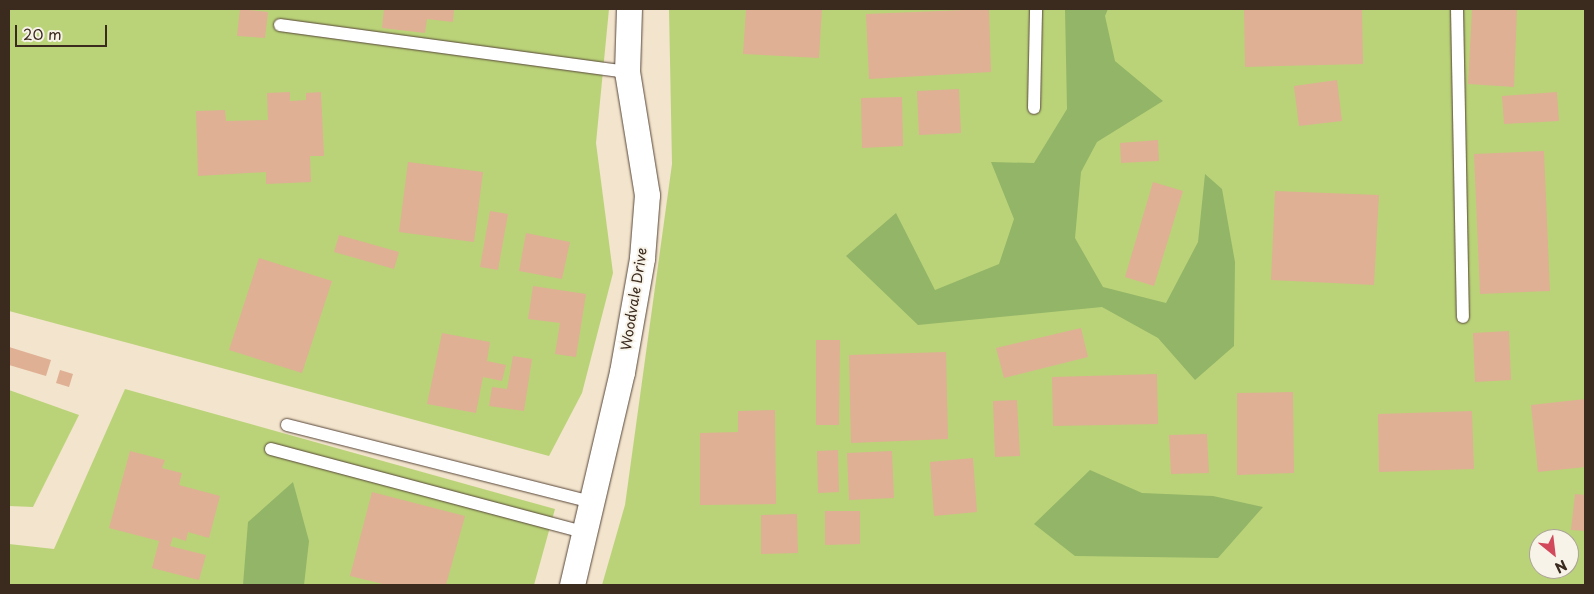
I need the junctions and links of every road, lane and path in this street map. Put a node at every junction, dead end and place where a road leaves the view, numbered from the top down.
1 (629, 9) edge
2 (1036, 9) edge
3 (1457, 9) edge
4 (280, 25) dead end
5 (627, 72) junction
6 (1034, 108) dead end
7 (1463, 317) dead end
8 (287, 425) dead end
9 (271, 450) dead end
10 (591, 502) junction
11 (584, 532) junction
12 (572, 585) edge

1 - 5 street, Woodvale Drive
2 - 6 lane
3 - 7 lane
4 - 5 lane
5 - 10 street, Woodvale Drive
8 - 10 lane
9 - 11 lane
10 - 11 street, Woodvale Drive
11 - 12 street, Woodvale Drive

